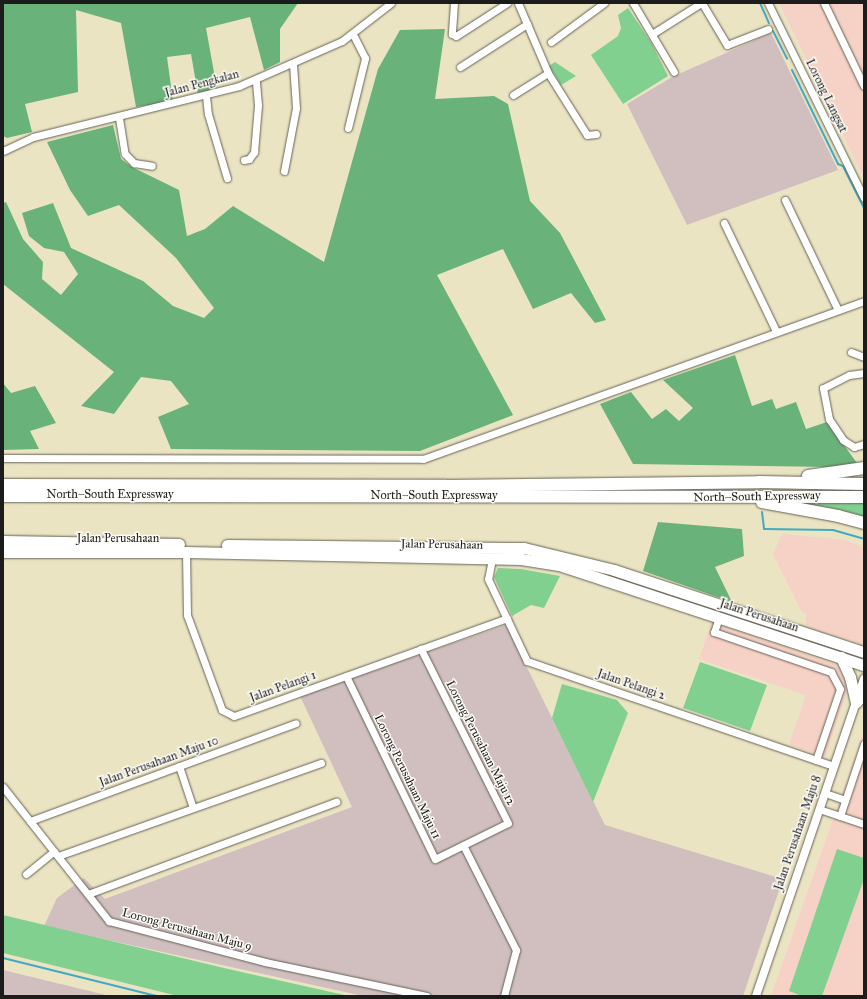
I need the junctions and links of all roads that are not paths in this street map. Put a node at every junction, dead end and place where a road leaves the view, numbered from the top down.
1 (391, 3) edge
2 (454, 3) edge
3 (507, 3) edge
4 (518, 3) edge
5 (604, 3) edge
6 (633, 3) edge
7 (702, 3) edge
8 (768, 3) edge
9 (824, 3) edge
10 (527, 24) junction
11 (768, 29) dead end
12 (353, 34) junction
13 (652, 34) junction
14 (551, 42) dead end
15 (292, 64) junction
16 (460, 66) dead end
17 (548, 72) junction
18 (674, 72) dead end
19 (256, 80) junction
20 (864, 86) edge
21 (513, 95) dead end
22 (206, 96) junction
23 (119, 118) junction
24 (348, 128) dead end
25 (596, 134) dead end
26 (3, 151) edge
27 (244, 160) dead end
28 (152, 166) dead end
29 (284, 171) dead end
30 (227, 178) dead end
31 (864, 198) edge
32 (786, 200) dead end
33 (724, 223) dead end
34 (864, 301) edge
35 (838, 310) junction
36 (776, 331) junction
37 (852, 352) dead end
38 (864, 357) edge
39 (864, 373) edge
40 (864, 444) edge
41 (3, 458) edge
42 (864, 468) edge
43 (759, 482) junction
44 (864, 484) edge
45 (3, 485) edge
46 (3, 496) edge
47 (864, 497) edge
48 (751, 499) junction
49 (864, 524) edge
50 (3, 541) edge
51 (3, 552) edge
52 (186, 552) junction
53 (492, 559) junction
54 (720, 617) junction
55 (507, 618) junction
56 (420, 649) junction
57 (864, 652) edge
58 (841, 657) junction
59 (864, 665) edge
60 (346, 676) junction
61 (864, 679) edge
62 (864, 693) edge
63 (856, 702) junction
64 (296, 723) dead end
65 (864, 744) edge
66 (816, 760) junction
67 (321, 763) dead end
68 (178, 766) junction
69 (834, 766) junction
70 (4, 789) edge
71 (825, 793) junction
72 (845, 800) junction
73 (336, 802) dead end
74 (193, 808) junction
75 (819, 809) junction
76 (840, 816) junction
77 (30, 821) junction
78 (864, 824) edge
79 (463, 846) junction
80 (56, 853) junction
81 (26, 874) dead end
82 (88, 894) junction
83 (426, 996) edge
84 (504, 996) edge
85 (756, 996) edge

1 - 12 street, Jalan Pengkalan
2 - 3 street
4 - 10 street
5 - 14 street
6 - 13 street
7 - 11 street
7 - 13 street
8 - 31 street, Lorong Langsat
9 - 20 street
10 - 16 street
10 - 17 street
12 - 15 street, Jalan Pengkalan
12 - 24 street
13 - 18 street
15 - 19 street, Jalan Pengkalan
15 - 29 street
17 - 21 street
17 - 25 street
19 - 22 street, Jalan Pengkalan
19 - 27 street
22 - 23 street, Jalan Pengkalan
22 - 30 street
23 - 26 street, Jalan Pengkalan
23 - 28 street
32 - 35 street
33 - 36 street
34 - 35 street
35 - 36 street
36 - 41 street
37 - 38 street
39 - 40 street
42 - 43 highway
43 - 44 highway, North–South Expressway
43 - 45 highway, North–South Expressway
46 - 48 highway, North–South Expressway
47 - 48 highway, North–South Expressway
48 - 49 highway
50 - 57 main road, Jalan Perusahaan
51 - 52 main road, Jalan Perusahaan
52 - 53 main road, Jalan Perusahaan
52 - 60 street, Jalan Pelangi 1
53 - 54 main road, Jalan Perusahaan
53 - 55 street, Jalan Pelangi 2
54 - 58 main road, Jalan Perusahaan
54 - 66 street
55 - 56 street, Jalan Pelangi 1
55 - 66 street, Jalan Pelangi 2
56 - 60 street, Jalan Pelangi 1
56 - 79 street, Lorong Perusahaan Maju 12
58 - 59 main road, Jalan Perusahaan
58 - 63 main road
60 - 79 street, Lorong Perusahaan Maju 11
61 - 63 street, Jalan Perusahaan Maju 8
62 - 63 main road
63 - 69 street, Jalan Perusahaan Maju 8
64 - 68 street, Jalan Perusahaan Maju 10
65 - 72 street
66 - 69 street, Jalan Pelangi 2
67 - 74 street
68 - 74 street
68 - 77 street, Jalan Perusahaan Maju 10
69 - 71 street, Jalan Perusahaan Maju 8
70 - 77 street, Lorong Perusahaan Maju 9
71 - 72 street
71 - 75 street, Jalan Perusahaan Maju 8
72 - 76 street
73 - 82 street
74 - 80 street
75 - 76 street
75 - 85 street, Jalan Perusahaan Maju 8
76 - 78 street
77 - 80 street, Lorong Perusahaan Maju 9
79 - 84 street
80 - 81 street
80 - 82 street, Lorong Perusahaan Maju 9
82 - 83 street, Lorong Perusahaan Maju 9

